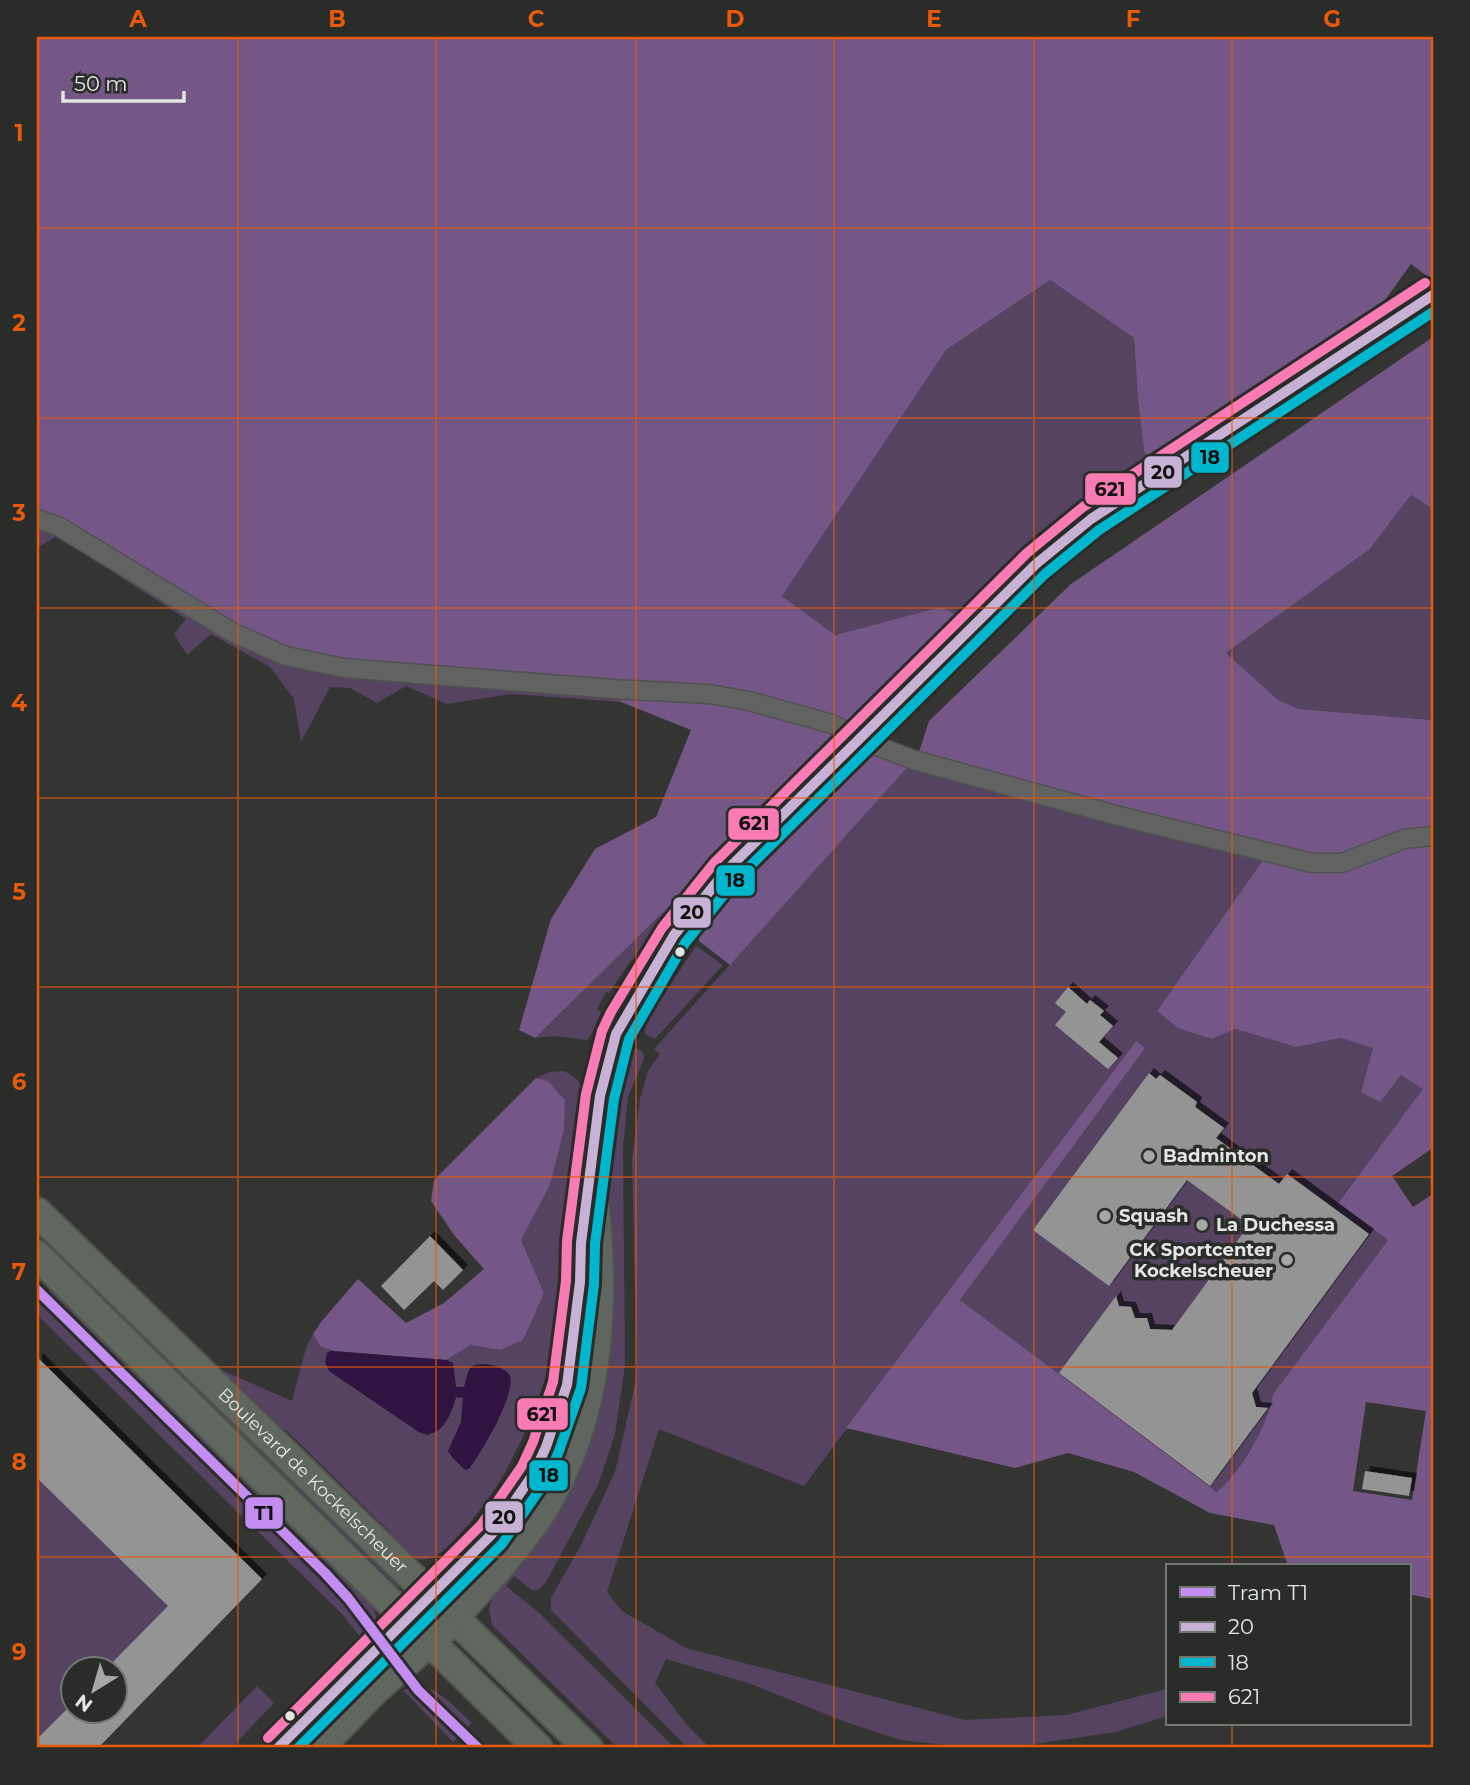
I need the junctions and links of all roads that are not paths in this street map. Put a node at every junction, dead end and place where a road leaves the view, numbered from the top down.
1 (1433, 295) edge
2 (37, 519) edge
3 (861, 740) junction
4 (1433, 836) edge
5 (592, 1165) junction
6 (37, 1212) edge
7 (37, 1255) edge
8 (432, 1595) junction
9 (407, 1618) junction
10 (455, 1618) junction
11 (430, 1642) junction
12 (278, 1748) edge
13 (319, 1748) edge
14 (538, 1748) edge
15 (588, 1748) edge

1 - 3 main road
2 - 3 street
3 - 4 street
3 - 5 main road
5 - 8 main road
5 - 10 main road
6 - 8 main road, Boulevard de Kockelscheuer
7 - 9 main road, Boulevard de Kockelscheuer
8 - 9 main road
8 - 10 main road, Boulevard de Kockelscheuer
9 - 11 main road, Boulevard de Kockelscheuer
9 - 12 main road
10 - 11 main road
10 - 15 main road, Boulevard de Kockelscheuer
11 - 13 main road
11 - 14 main road, Boulevard de Kockelscheuer

